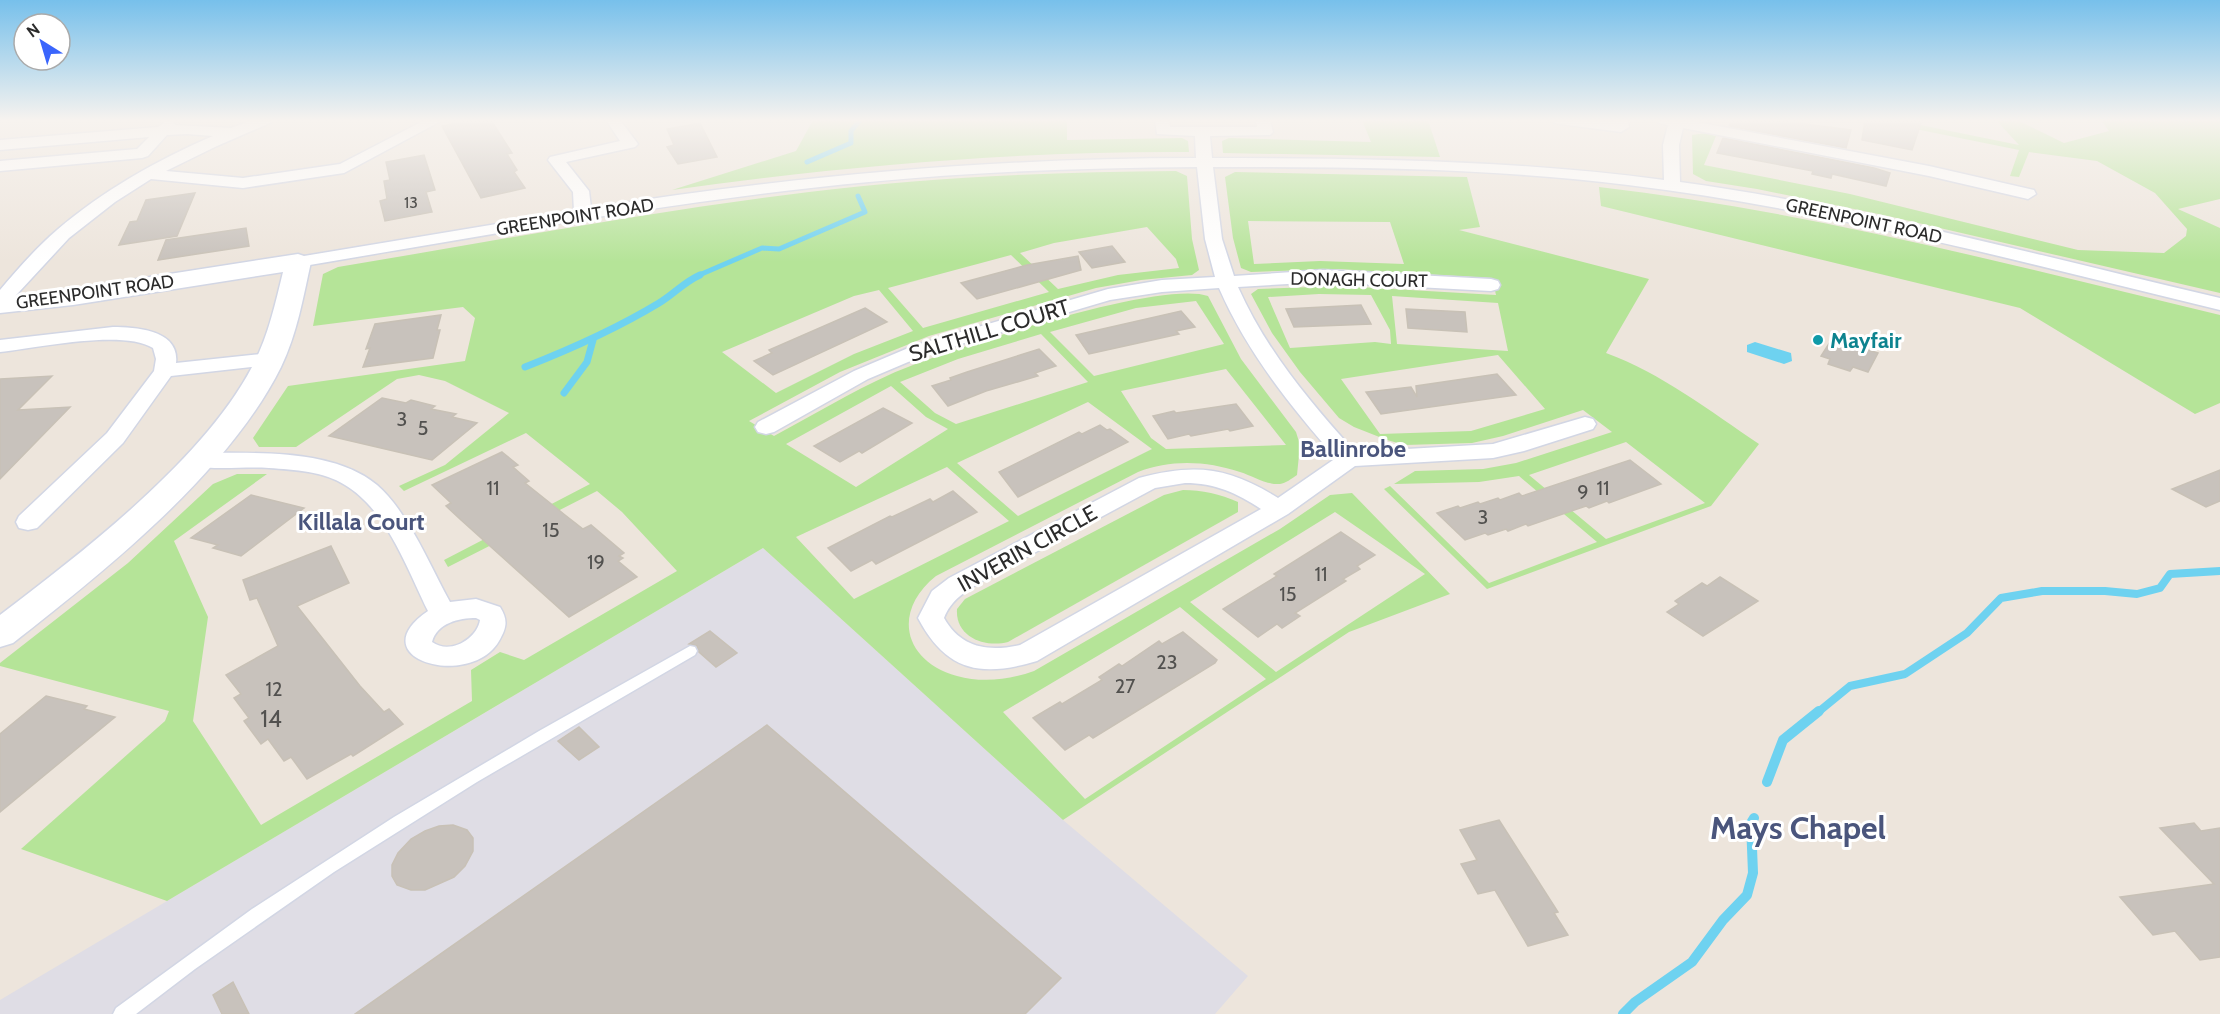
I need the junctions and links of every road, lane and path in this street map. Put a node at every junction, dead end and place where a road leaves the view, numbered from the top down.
1 (161, 167) edge
2 (345, 167) edge
3 (562, 167) edge
4 (1019, 167) edge
5 (1205, 167) edge
6 (1482, 167) edge
7 (1672, 167) edge
8 (1910, 167) edge
9 (147, 174) junction
10 (1672, 186) junction
11 (2028, 194) dead end
12 (583, 215) junction
13 (298, 262) junction
14 (1227, 281) junction
15 (1491, 285) dead end
16 (0, 303) edge
17 (2220, 304) edge
18 (0, 346) edge
19 (270, 359) junction
20 (164, 371) junction
21 (1585, 423) dead end
22 (766, 427) dead end
23 (1349, 459) junction
24 (199, 460) junction
25 (1279, 509) junction
26 (28, 522) dead end
27 (443, 614) dead end
28 (0, 634) edge
29 (690, 651) dead end
30 (122, 1014) edge

1 - 9 street
2 - 9 street
3 - 12 street
4 - 12 street, GREENPOINT ROAD
5 - 14 street
6 - 10 street, GREENPOINT ROAD
7 - 10 street
8 - 11 street
9 - 16 street
10 - 17 street, GREENPOINT ROAD
12 - 13 street, GREENPOINT ROAD
13 - 16 street, GREENPOINT ROAD
13 - 19 street
14 - 15 street, DONAGH COURT
14 - 22 street, SALTHILL COURT
14 - 23 street
18 - 20 street
19 - 20 street
19 - 24 street
20 - 26 street
21 - 23 street
23 - 25 street, INVERIN CIRCLE
24 - 27 street
24 - 28 street
25 - 25 street, INVERIN CIRCLE
29 - 30 lane

